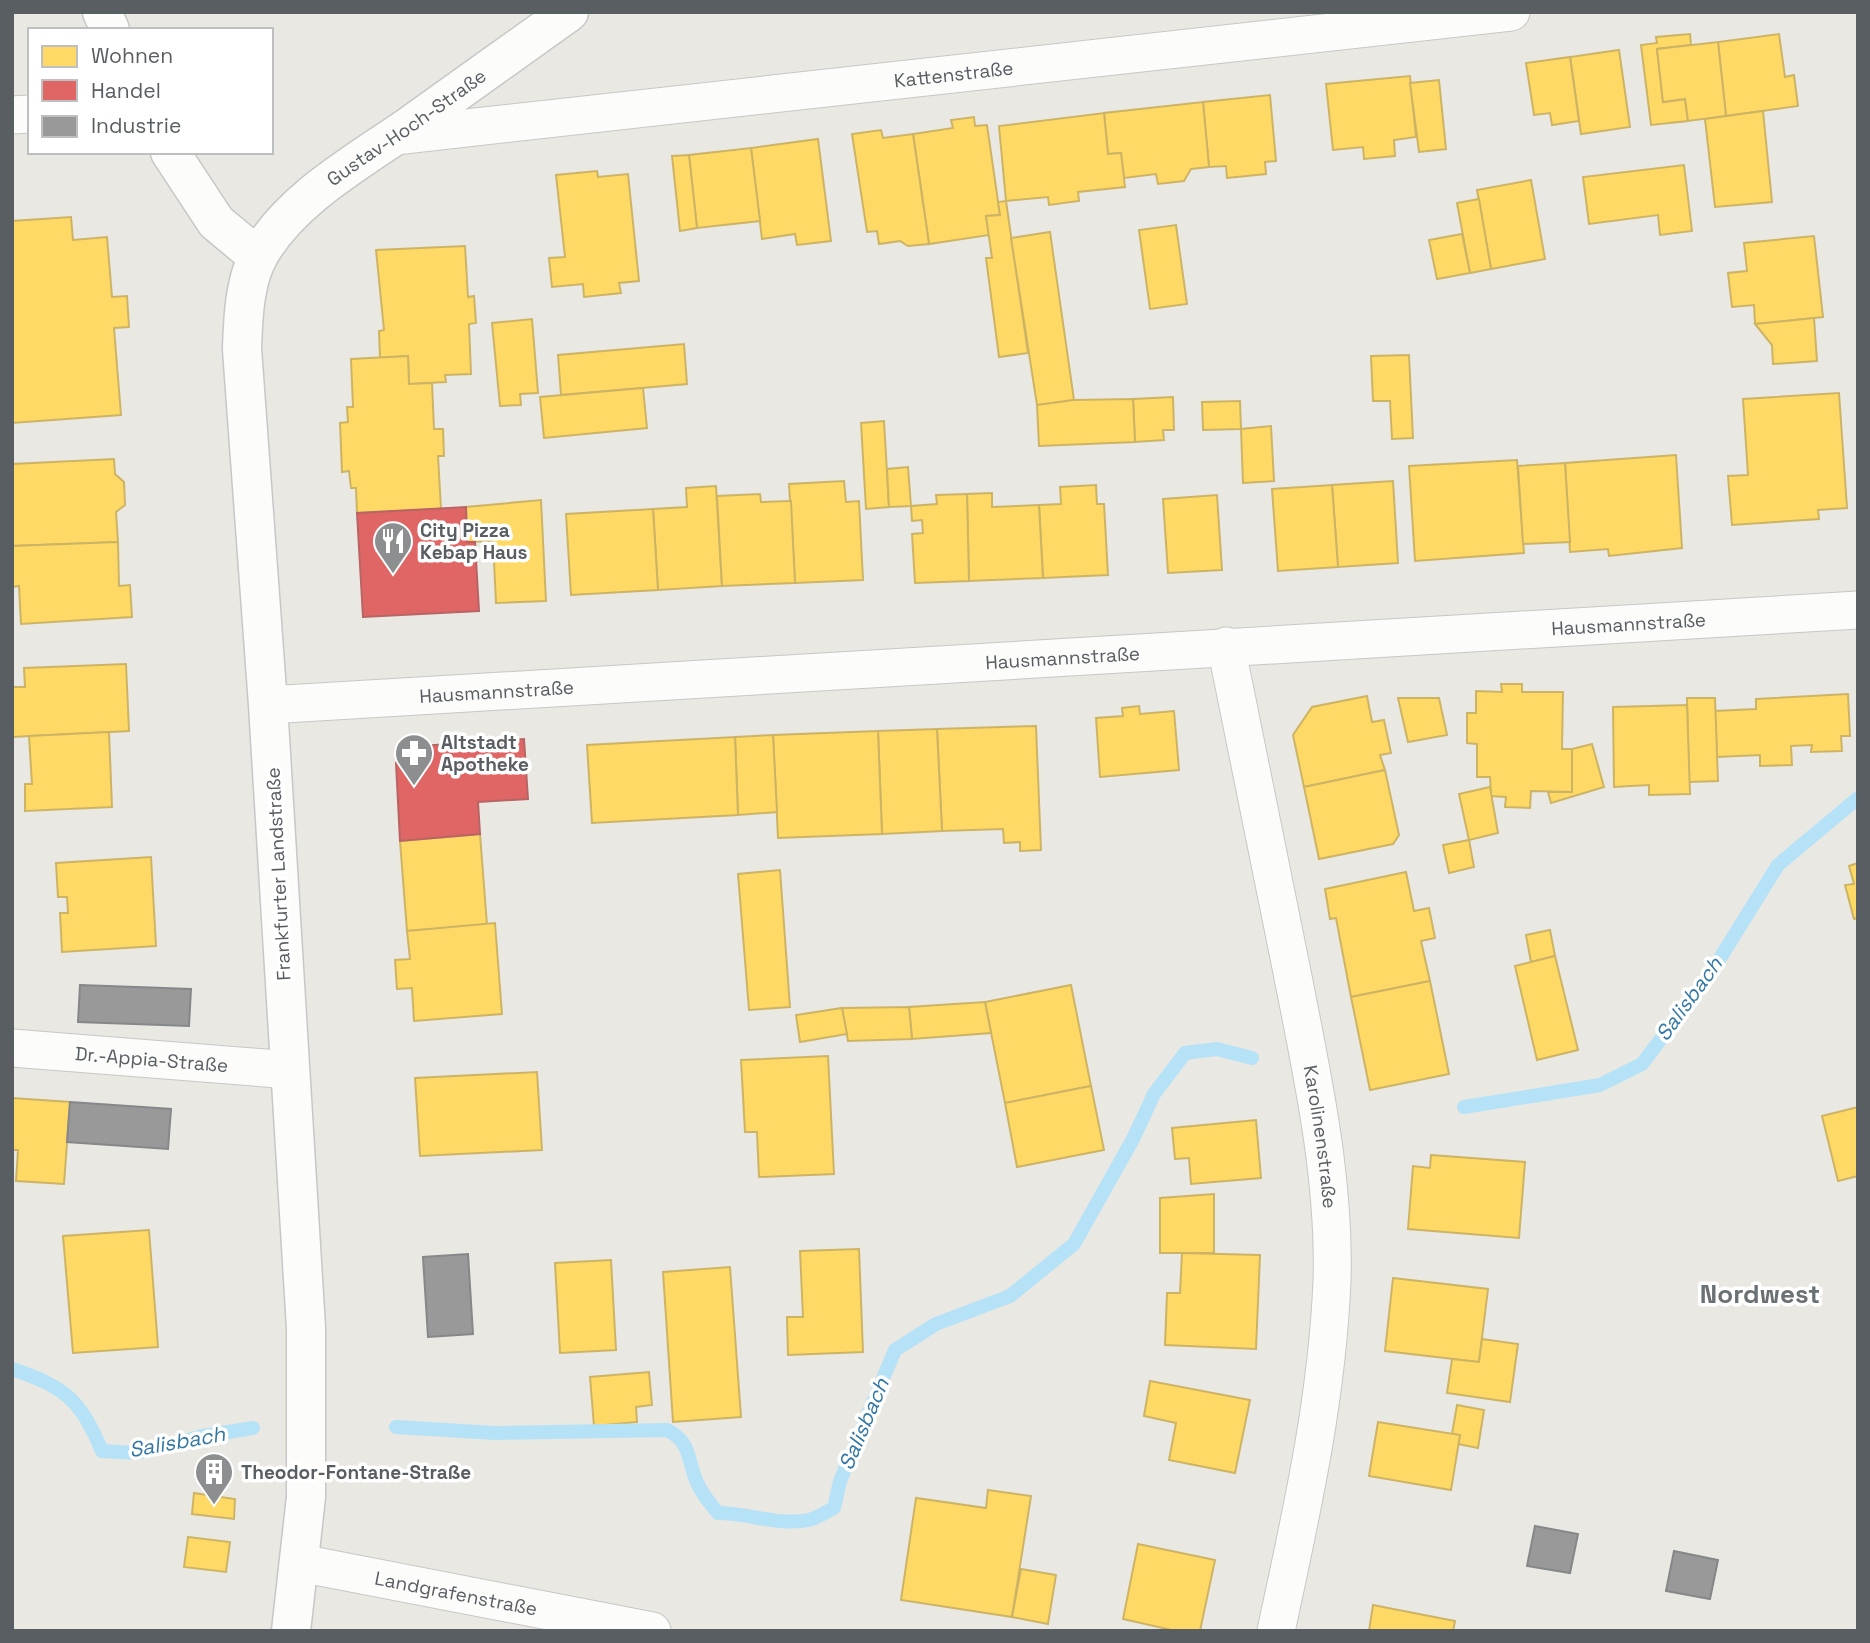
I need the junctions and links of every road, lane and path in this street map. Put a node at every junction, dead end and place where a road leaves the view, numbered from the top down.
1 (102, 12) edge
2 (569, 12) edge
3 (1511, 12) edge
4 (109, 28) edge
5 (395, 136) junction
6 (171, 154) edge
7 (258, 257) junction
8 (1858, 610) edge
9 (1226, 646) junction
10 (268, 705) junction
11 (12, 1048) edge
12 (290, 1070) junction
13 (300, 1563) junction
14 (291, 1631) edge
15 (652, 1631) edge
16 (1276, 1631) edge

1 - 4 main road
2 - 5 main road, Gustav-Hoch-Straße
3 - 5 street, Kattenstraße
5 - 7 main road, Gustav-Hoch-Straße
6 - 7 main road
7 - 10 main road, Frankfurter Landstraße
8 - 9 street, Hausmannstraße
9 - 10 street, Hausmannstraße
9 - 16 street, Karolinenstraße
10 - 12 main road, Frankfurter Landstraße
11 - 12 street, Dr.-Appia-Straße
12 - 13 main road, Frankfurter Landstraße
13 - 14 main road, Frankfurter Landstraße
13 - 15 street, Landgrafenstraße

